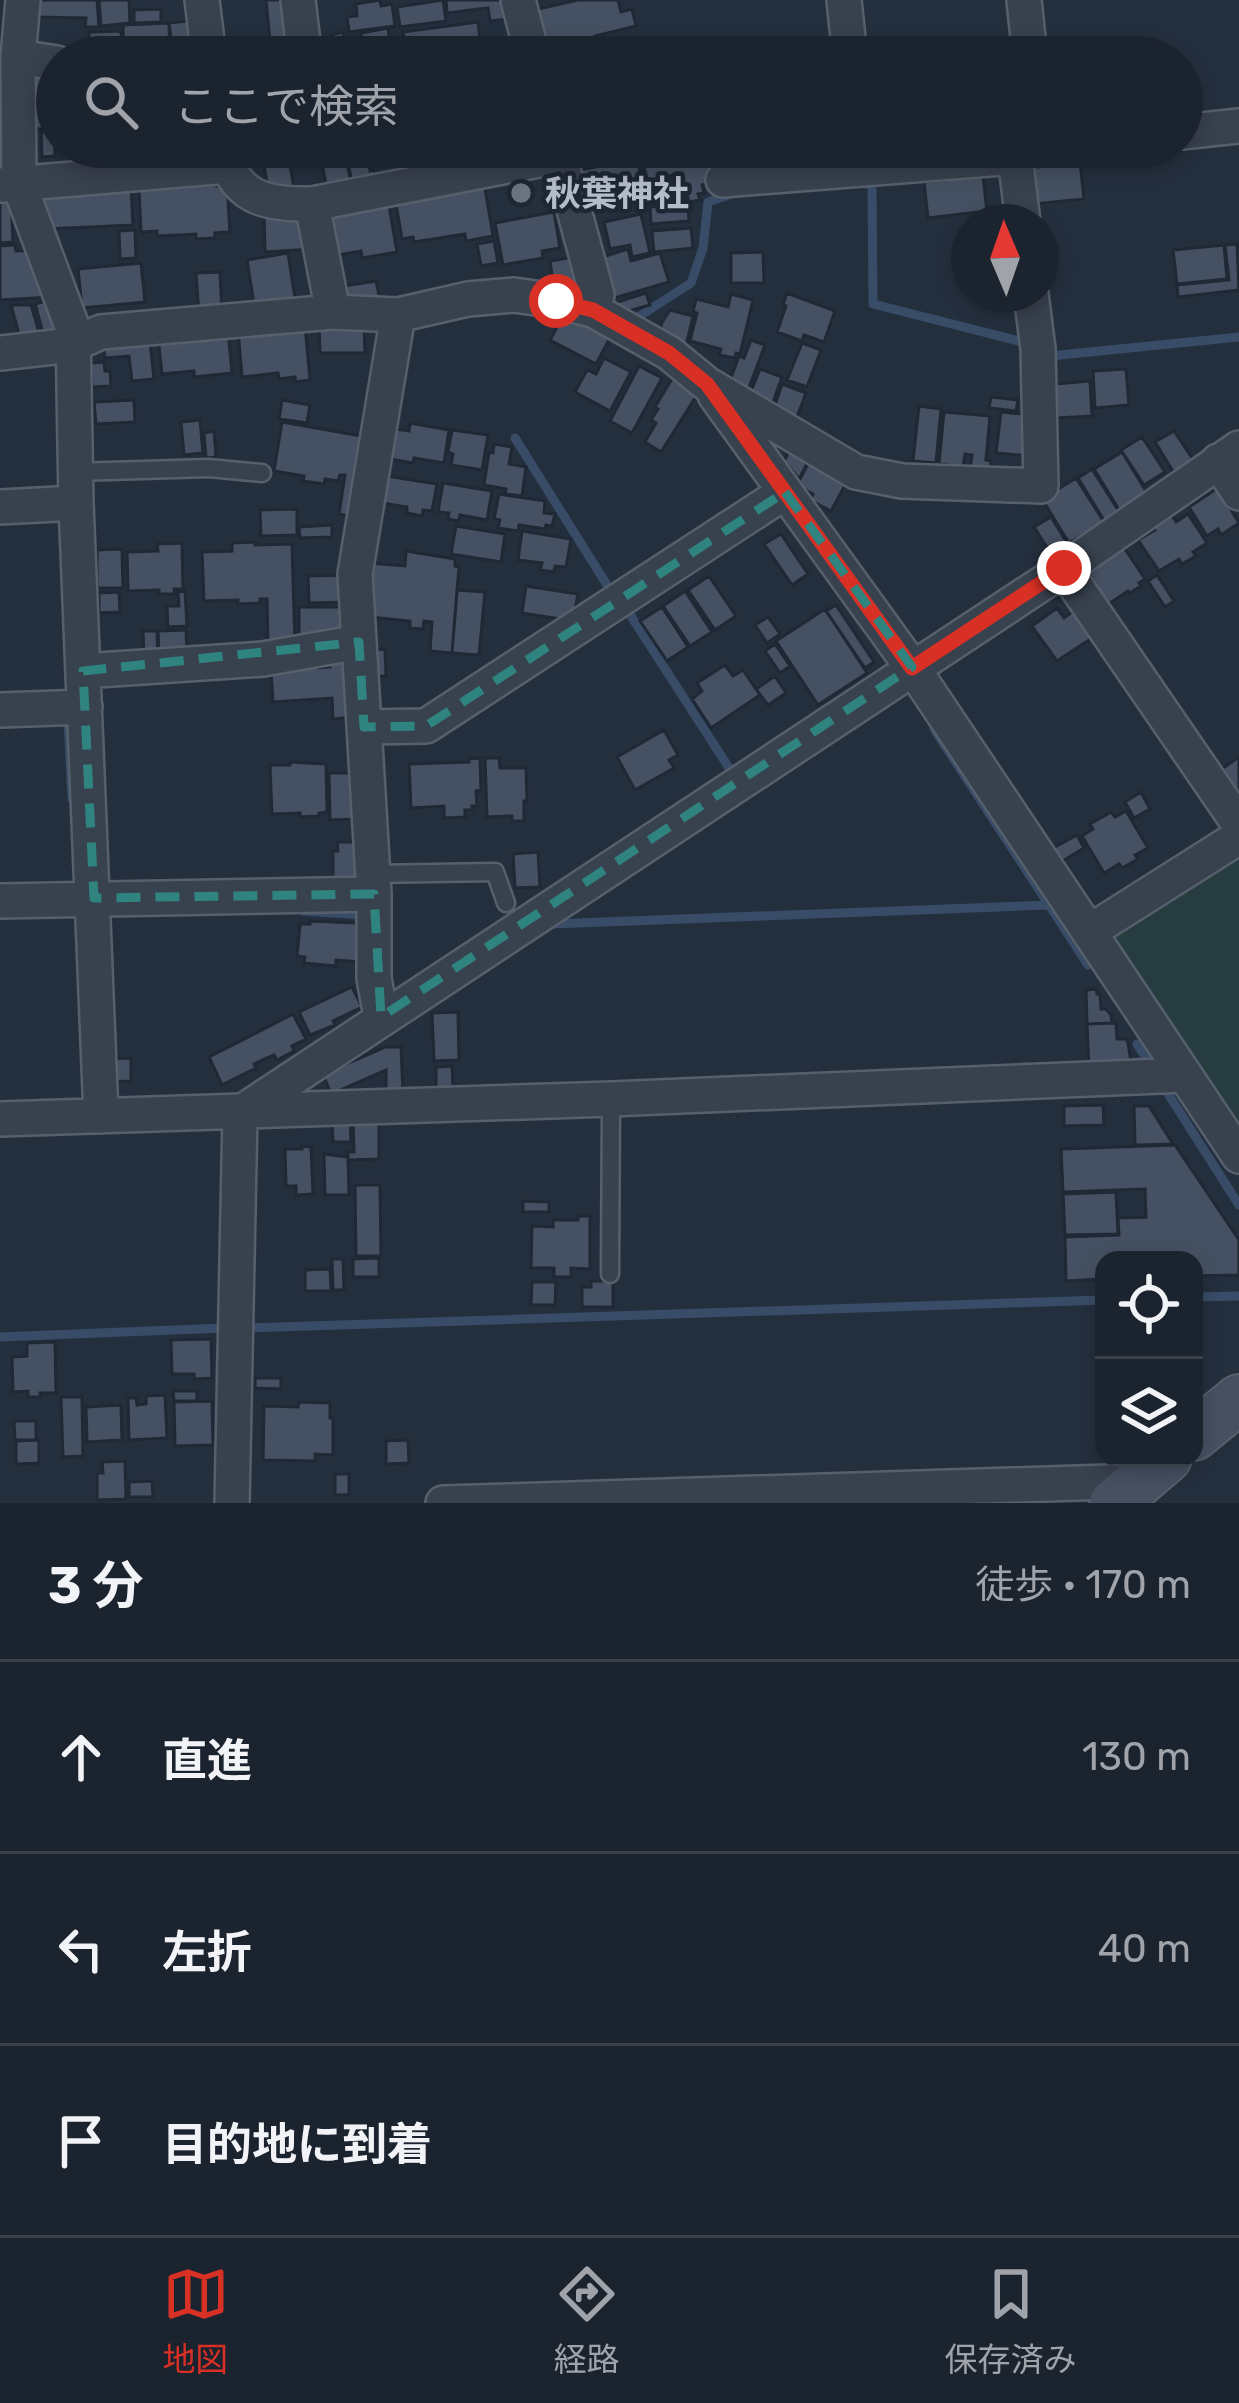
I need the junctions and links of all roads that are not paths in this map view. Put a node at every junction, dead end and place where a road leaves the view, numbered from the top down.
1 (23, 0) edge
2 (202, 0) edge
3 (298, 0) edge
4 (844, 0) edge
5 (1024, 0) edge
6 (521, 1) edge
7 (206, 36) edge
8 (302, 36) edge
9 (528, 36) edge
10 (848, 36) edge
11 (1028, 36) edge
12 (18, 57) junction
13 (36, 60) edge
14 (1239, 126) edge
15 (1203, 130) edge
16 (140, 168) edge
17 (230, 168) edge
18 (481, 168) edge
19 (563, 168) edge
20 (798, 168) edge
21 (1025, 168) edge
22 (723, 180) dead end
23 (9, 185) edge
24 (1024, 204) edge
25 (312, 205) junction
26 (593, 310) junction
27 (333, 312) junction
28 (1033, 312) edge
29 (398, 315) junction
30 (72, 345) junction
31 (0, 353) edge
32 (707, 384) junction
33 (1229, 454) edge
34 (262, 472) dead end
35 (75, 488) junction
36 (785, 492) junction
37 (1239, 494) edge
38 (0, 507) edge
39 (1064, 568) junction
40 (359, 642) junction
41 (912, 668) junction
42 (83, 671) junction
43 (85, 707) junction
44 (0, 710) edge
45 (364, 727) junction
46 (1239, 824) edge
47 (1239, 837) edge
48 (373, 884) junction
49 (94, 898) junction
50 (0, 901) edge
51 (506, 903) dead end
52 (1089, 932) junction
53 (381, 1017) junction
54 (1185, 1075) junction
55 (611, 1099) junction
56 (240, 1113) junction
57 (101, 1116) junction
58 (0, 1119) edge
59 (1239, 1156) edge
60 (610, 1274) dead end
61 (1239, 1399) edge
62 (1203, 1429) edge
63 (1140, 1481) edge
64 (232, 1503) edge
65 (442, 1503) edge

1 - 12 street
2 - 7 street
3 - 8 street
4 - 10 street
5 - 11 street
6 - 9 street
12 - 13 street
12 - 23 street
14 - 15 street
16 - 23 street
17 - 25 street
18 - 25 street
19 - 26 street
20 - 22 street
21 - 24 street
23 - 30 street
25 - 27 street
26 - 29 street
26 - 32 street
27 - 29 street
27 - 30 street
28 - 32 street
29 - 40 street
30 - 31 street
30 - 35 street
32 - 36 street
33 - 37 street
33 - 39 street
34 - 35 lane
35 - 38 street
35 - 42 street
36 - 41 street
36 - 45 street
39 - 41 street
39 - 46 street
40 - 42 street
40 - 45 street
41 - 52 street
41 - 53 street
42 - 43 street
43 - 44 street
43 - 49 street
45 - 48 street
47 - 52 street
48 - 49 street
48 - 51 lane
48 - 53 street
49 - 50 street
49 - 57 street
52 - 54 street
53 - 56 street
54 - 55 street
54 - 59 street
55 - 56 street
55 - 60 lane
56 - 57 street
56 - 64 street
57 - 58 street
61 - 62 main road
63 - 65 street

